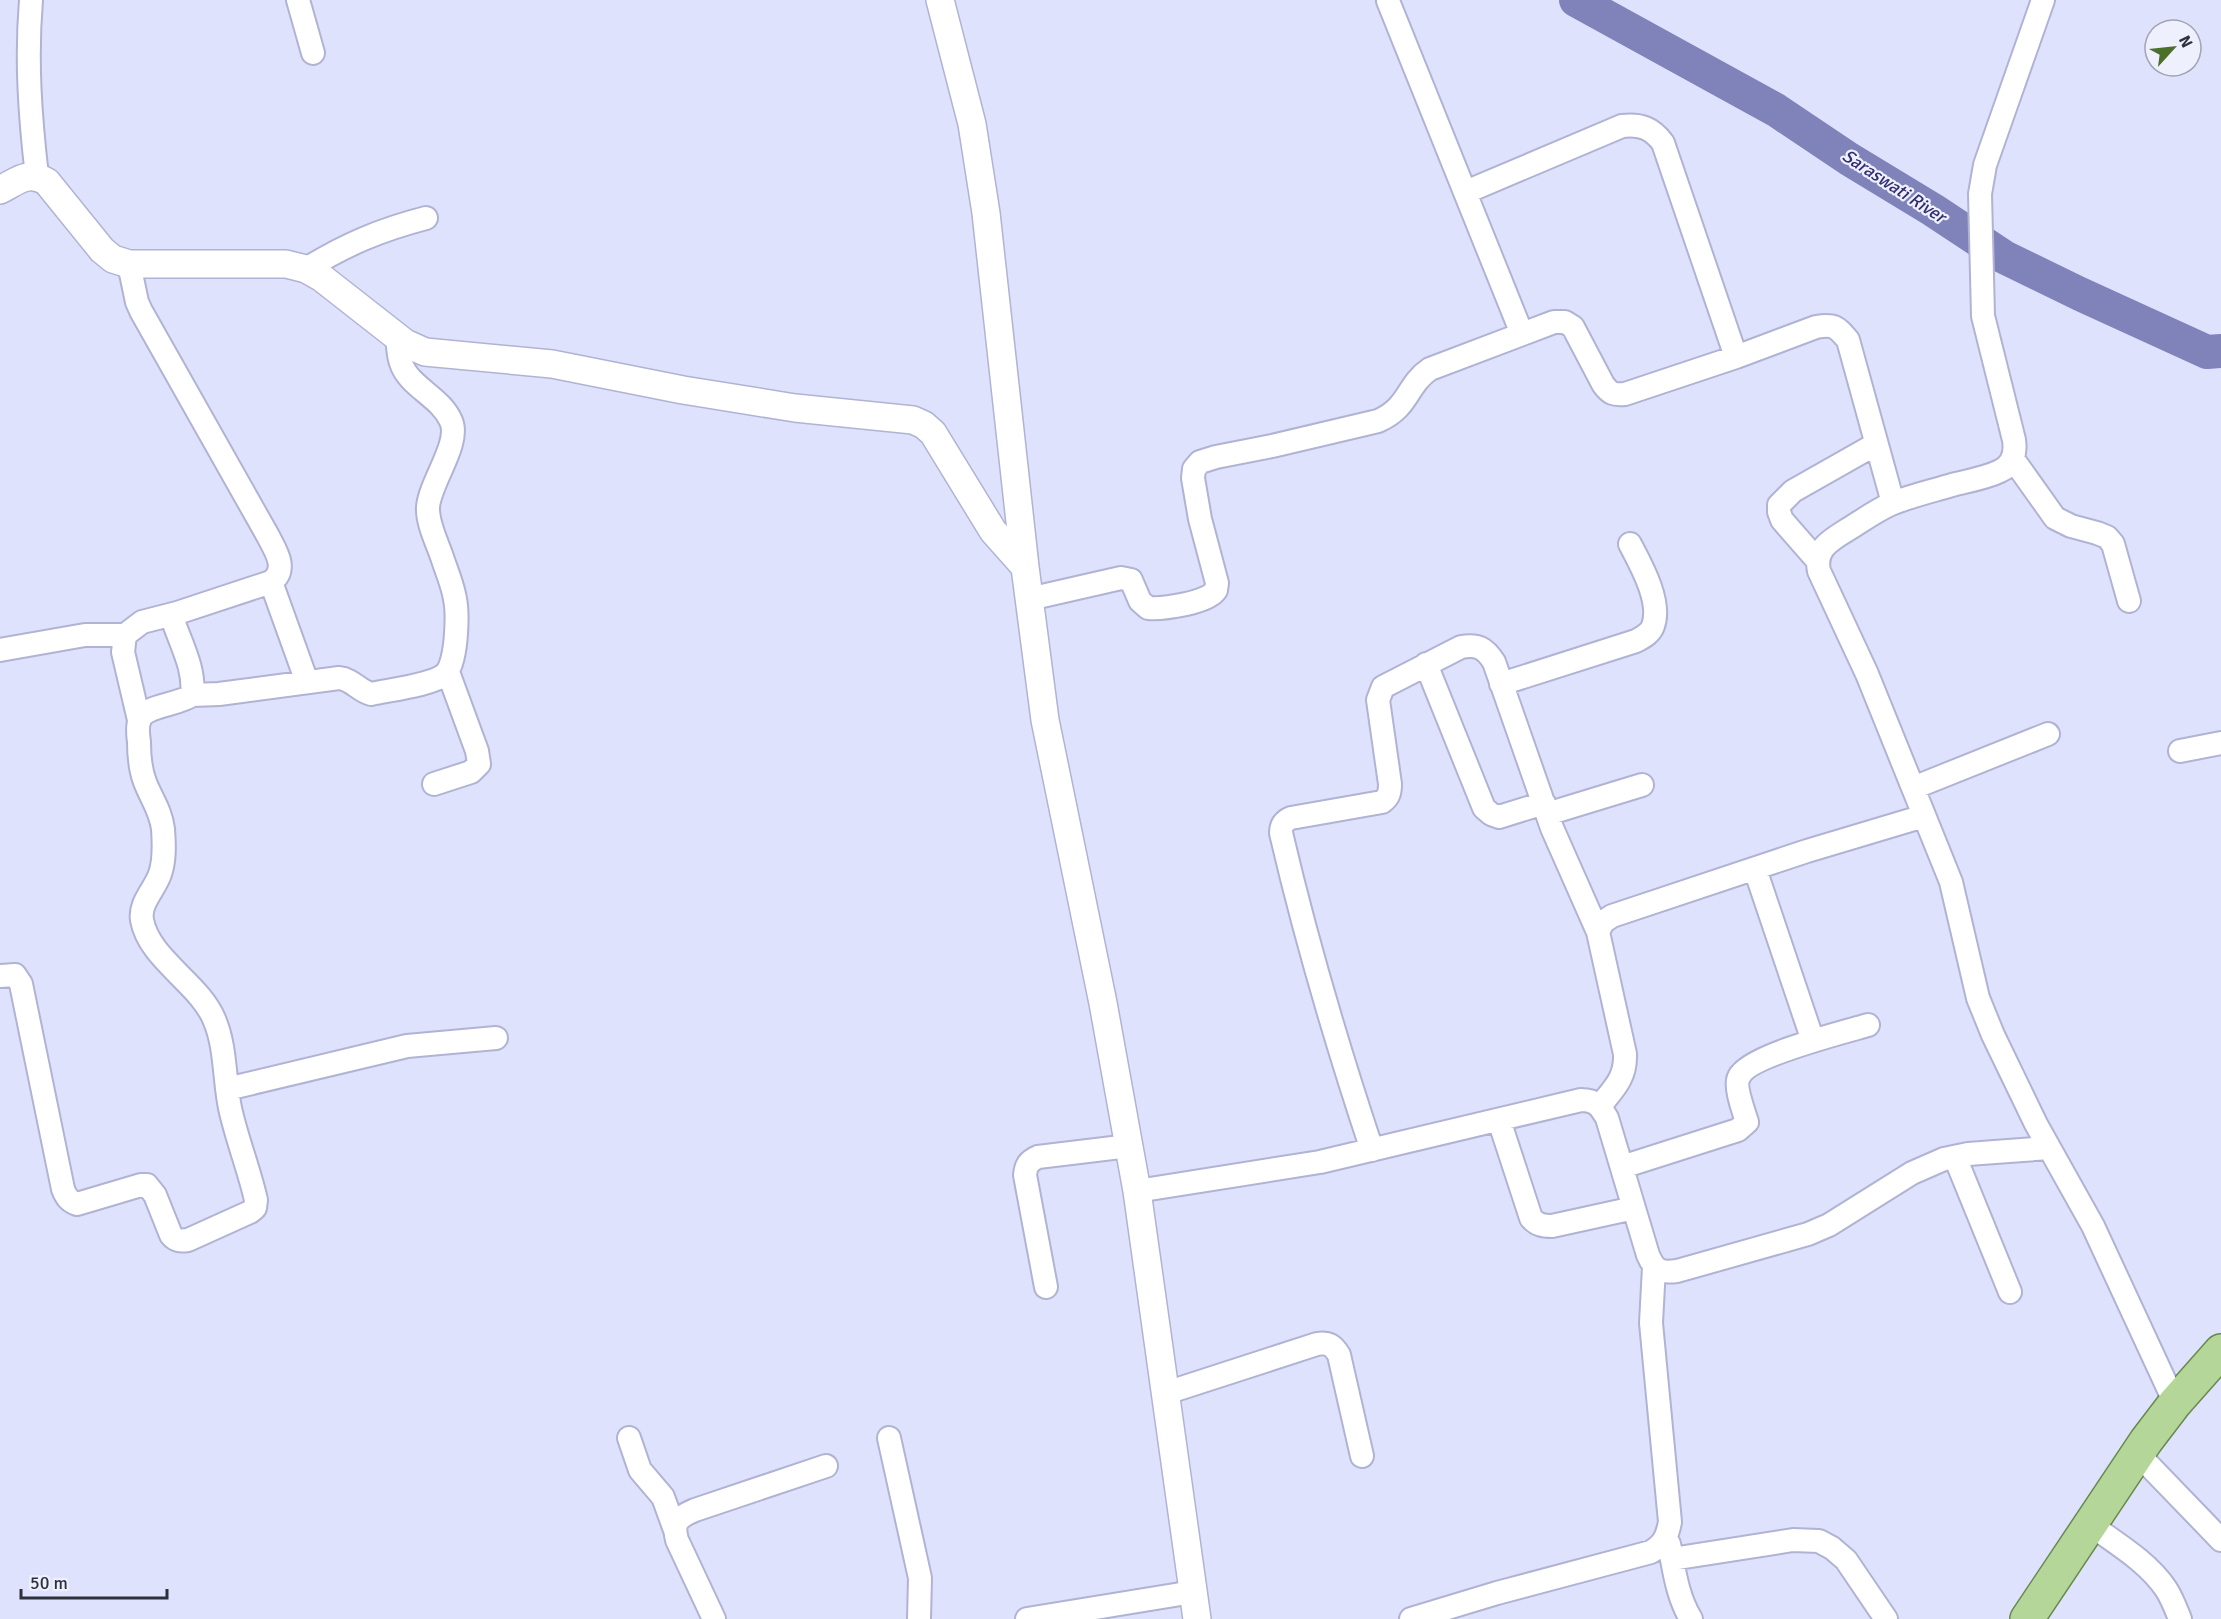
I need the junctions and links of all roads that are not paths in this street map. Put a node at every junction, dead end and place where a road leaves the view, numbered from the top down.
1 (31, 0) edge
2 (298, 0) edge
3 (940, 0) edge
4 (2043, 0) edge
5 (1388, 1) edge
6 (313, 53) dead end
7 (37, 176) junction
8 (0, 190) edge
9 (1466, 192) junction
10 (426, 218) dead end
11 (129, 264) junction
12 (306, 270) junction
13 (1522, 334) junction
14 (397, 336) junction
15 (1736, 357) junction
16 (1876, 444) junction
17 (2013, 459) junction
18 (1893, 503) junction
19 (1630, 544) dead end
20 (1817, 560) junction
21 (1025, 567) junction
22 (271, 582) junction
23 (1029, 599) junction
24 (2129, 601) dead end
25 (177, 613) junction
26 (125, 635) junction
27 (0, 650) edge
28 (1426, 664) junction
29 (447, 672) junction
30 (307, 682) junction
31 (1502, 684) junction
32 (192, 695) junction
33 (139, 720) junction
34 (2048, 734) dead end
35 (2221, 743) edge
36 (2180, 751) dead end
37 (434, 784) dead end
38 (1642, 785) dead end
39 (1913, 788) junction
40 (1545, 808) junction
41 (1924, 816) junction
42 (1755, 869) junction
43 (1598, 932) junction
44 (0, 976) edge
45 (1868, 1025) dead end
46 (496, 1038) dead end
47 (1813, 1041) junction
48 (227, 1089) junction
49 (1600, 1106) junction
50 (1499, 1120) junction
51 (1129, 1146) junction
52 (2049, 1148) junction
53 (1372, 1150) junction
54 (1955, 1157) junction
55 (1622, 1167) junction
56 (1137, 1191) junction
57 (1634, 1208) junction
58 (1654, 1267) junction
59 (1046, 1287) dead end
60 (2010, 1292) dead end
61 (2221, 1351) edge
62 (1166, 1393) junction
63 (2175, 1403) junction
64 (629, 1438) dead end
65 (889, 1438) dead end
66 (2138, 1454) junction
67 (1362, 1456) dead end
68 (826, 1466) dead end
69 (2091, 1526) junction
70 (675, 1530) junction
71 (1668, 1536) junction
72 (2221, 1540) edge
73 (1672, 1559) junction
74 (1193, 1592) junction
75 (914, 1618) edge
76 (714, 1619) edge
77 (1027, 1619) edge
78 (1197, 1619) edge
79 (1411, 1619) edge
80 (1691, 1619) edge
81 (1886, 1619) edge
82 (2027, 1619) edge
83 (2180, 1619) edge

1 - 7 street
2 - 6 street
3 - 21 street
4 - 17 street
5 - 9 street
7 - 8 street
7 - 11 street
9 - 13 street
9 - 15 street
10 - 12 street
11 - 12 street
11 - 22 street
12 - 14 street
13 - 15 street
13 - 23 street
14 - 21 street
14 - 29 street
15 - 16 street
16 - 18 street
16 - 20 street
17 - 18 street
17 - 24 street
18 - 20 street
19 - 31 street
20 - 39 street
21 - 23 street
22 - 25 street
22 - 30 street
23 - 51 street
25 - 26 street
25 - 32 street
26 - 27 street
26 - 33 street
28 - 31 street
28 - 40 street
28 - 53 street
29 - 30 street
29 - 37 street
30 - 32 street
31 - 40 street
32 - 33 street
33 - 48 street
34 - 39 street
35 - 36 street
38 - 40 street
39 - 41 street
40 - 43 street
41 - 42 street
41 - 52 street
42 - 43 street
42 - 47 street
43 - 49 street
44 - 48 street
45 - 47 street
46 - 48 street
47 - 55 street
49 - 50 street
49 - 55 street
50 - 53 street
50 - 57 street
51 - 56 street
51 - 59 street
52 - 54 street
52 - 63 street
53 - 56 street
54 - 58 street
54 - 60 street
55 - 57 street
56 - 62 street
57 - 58 street
58 - 71 street
61 - 63 main road
62 - 67 street
62 - 74 street
63 - 66 main road
64 - 70 street
65 - 75 street
66 - 69 main road
66 - 72 street
68 - 70 street
69 - 82 main road
69 - 83 street
70 - 76 street
71 - 73 street
71 - 79 street
73 - 80 street
73 - 81 street
74 - 77 street
74 - 78 street

